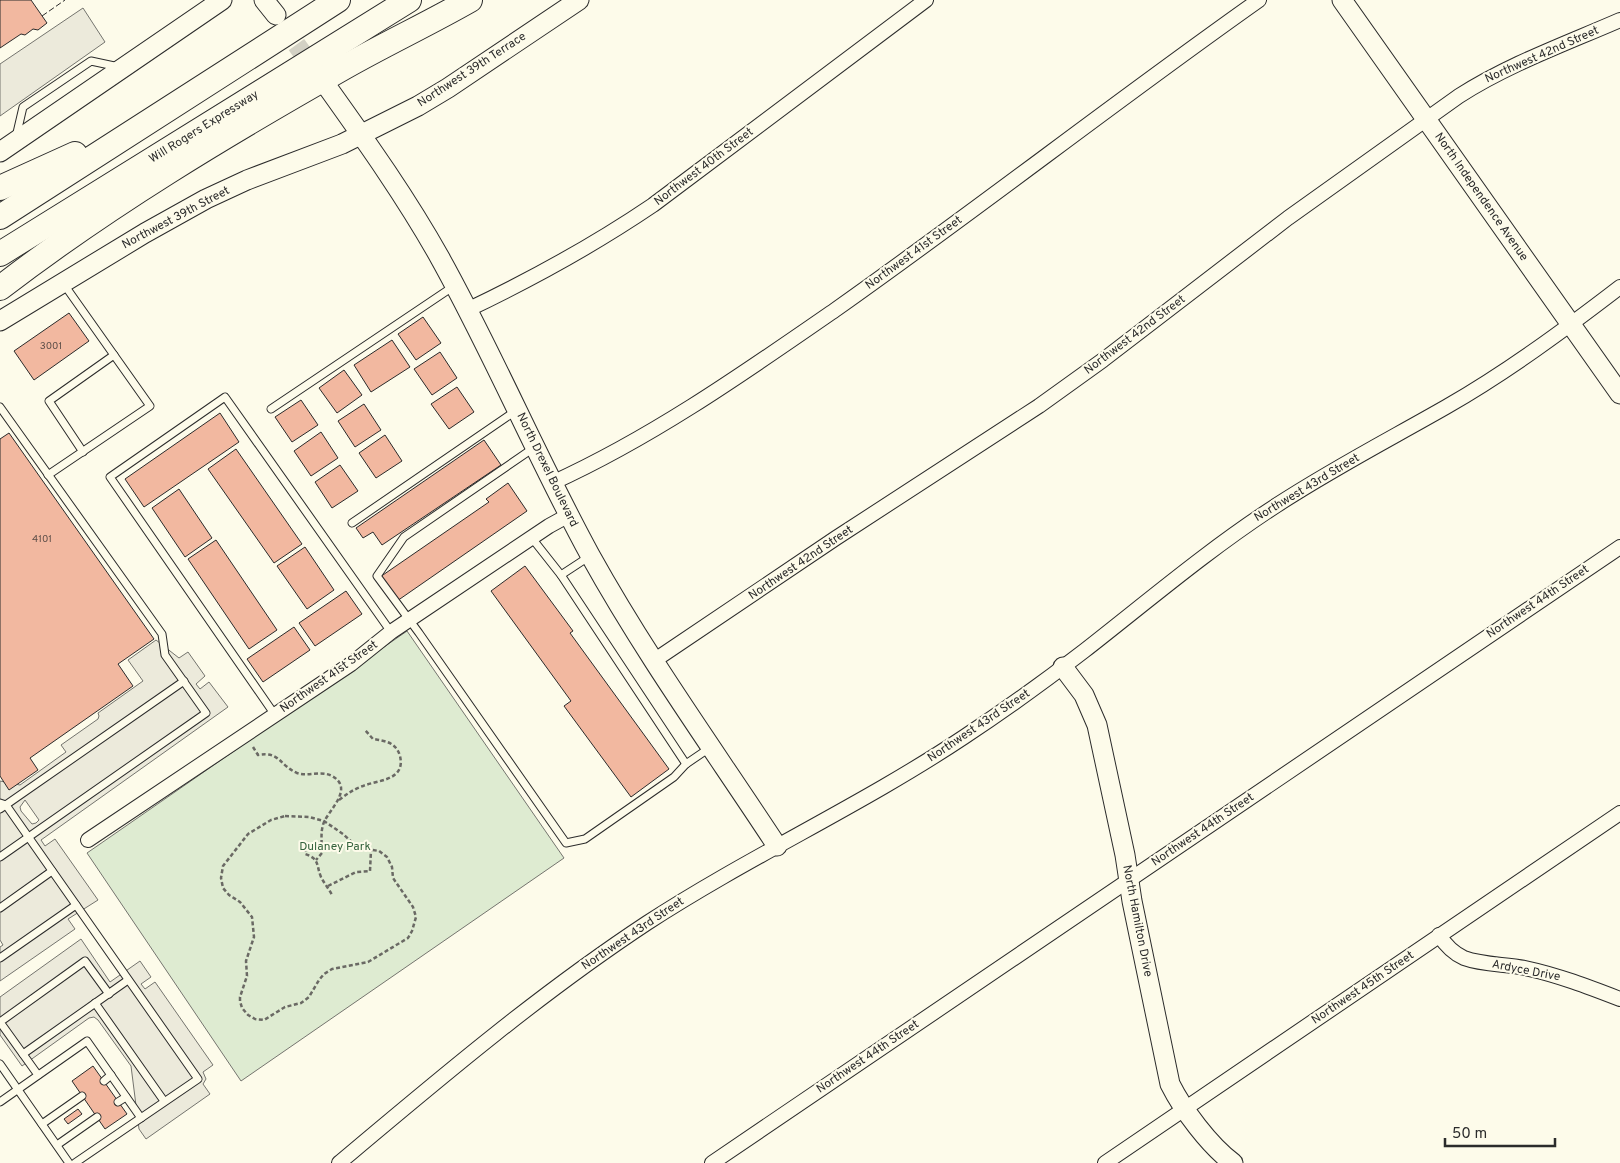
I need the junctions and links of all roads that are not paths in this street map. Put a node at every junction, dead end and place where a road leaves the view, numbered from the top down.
1 (222, 0) edge
2 (264, 0) edge
3 (338, 0) edge
4 (409, 0) edge
5 (450, 0) edge
6 (470, 0) edge
7 (579, 0) edge
8 (926, 0) edge
9 (1259, 0) edge
10 (1342, 0) edge
11 (276, 16) tunnel mouth
12 (1620, 20) edge
13 (322, 54) junction
14 (328, 88) tunnel mouth
15 (151, 119) junction
16 (1426, 119) junction
17 (362, 135) junction
18 (8, 147) edge
19 (0, 188) edge
20 (0, 217) edge
21 (0, 254) edge
22 (62, 283) junction
23 (455, 286) junction
24 (1620, 287) edge
25 (0, 288) edge
26 (467, 310) junction
27 (0, 321) edge
28 (1571, 324) junction
29 (114, 355) junction
30 (1620, 394) edge
31 (0, 406) edge
32 (271, 409) dead end
33 (518, 410) junction
34 (536, 447) junction
35 (83, 452) junction
36 (48, 475) junction
37 (552, 483) junction
38 (569, 515) junction
39 (352, 523) dead end
40 (531, 538) junction
41 (1620, 547) edge
42 (591, 556) junction
43 (562, 575) junction
44 (408, 620) junction
45 (391, 632) junction
46 (655, 660) junction
47 (1064, 667) junction
48 (184, 681) junction
49 (275, 715) junction
50 (712, 747) junction
51 (686, 764) junction
52 (2, 806) edge
53 (1620, 813) edge
54 (29, 837) junction
55 (88, 840) dead end
56 (777, 846) junction
57 (0, 857) edge
58 (52, 871) junction
59 (1129, 880) junction
60 (76, 905) junction
61 (0, 908) edge
62 (1439, 936) junction
63 (0, 958) edge
64 (128, 980) junction
65 (109, 994) junction
66 (1620, 999) edge
67 (95, 1003) junction
68 (23, 1054) junction
69 (0, 1064) edge
70 (38, 1075) junction
71 (111, 1075) junction
72 (104, 1081) dead end
73 (18, 1089) junction
74 (82, 1096) dead end
75 (126, 1096) junction
76 (164, 1101) junction
77 (0, 1102) edge
78 (118, 1102) dead end
79 (1186, 1109) junction
80 (96, 1117) dead end
81 (141, 1118) junction
82 (42, 1124) junction
83 (57, 1145) junction
84 (70, 1163) edge
85 (75, 1163) edge
86 (339, 1163) edge
87 (712, 1163) edge
88 (1106, 1163) edge
89 (1233, 1163) edge

1 - 18 street
2 - 11 street
3 - 15 highway
4 - 13 highway, Will Rogers Expressway
5 - 13 highway
6 - 25 highway
7 - 17 street, Northwest 39th Terrace
8 - 26 street, Northwest 40th Street
9 - 37 street, Northwest 41st Street
10 - 16 street, North Independence Avenue
12 - 16 street, Northwest 42nd Street
13 - 21 highway, Will Rogers Expressway
14 - 17 street, North Drexel Boulevard
15 - 19 highway
15 - 20 highway
16 - 28 street, North Independence Avenue
16 - 46 street, Northwest 42nd Street
17 - 22 street, Northwest 39th Street
17 - 23 street, North Drexel Boulevard
22 - 27 street, Northwest 39th Street
22 - 29 lane
23 - 26 street, North Drexel Boulevard
23 - 32 lane
24 - 28 street, Northwest 43rd Street
26 - 33 street, North Drexel Boulevard
28 - 30 street, North Independence Avenue
28 - 47 street, Northwest 43rd Street
29 - 35 lane
29 - 35 lane
31 - 36 lane
33 - 34 street, North Drexel Boulevard
33 - 39 lane
34 - 37 street, North Drexel Boulevard
34 - 44 lane
35 - 36 lane
36 - 48 lane
37 - 38 street, North Drexel Boulevard
38 - 40 street, Northwest 41st Street
38 - 42 street, North Drexel Boulevard
40 - 43 lane
40 - 44 street, Northwest 41st Street
41 - 59 street, Northwest 44th Street
42 - 43 lane
42 - 46 street, North Drexel Boulevard
43 - 51 lane
44 - 45 street, Northwest 41st Street
44 - 51 lane
45 - 49 street, Northwest 41st Street
45 - 49 lane
46 - 50 street, North Drexel Boulevard
47 - 56 street, Northwest 43rd Street
47 - 59 street, North Hamilton Drive
48 - 52 lane
48 - 54 lane
49 - 55 street, Northwest 41st Street
50 - 51 lane
50 - 56 street, North Drexel Boulevard
52 - 54 lane
53 - 62 street, Northwest 45th Street
54 - 57 lane
54 - 58 lane
56 - 86 street, Northwest 43rd Street
58 - 60 lane
58 - 61 lane
59 - 79 street, North Hamilton Drive
59 - 87 street, Northwest 44th Street
60 - 63 lane
60 - 64 lane
62 - 66 street, Ardyce Drive
62 - 79 street, Northwest 45th Street
64 - 65 lane
64 - 76 lane
65 - 67 lane
65 - 68 lane
67 - 68 lane
67 - 76 lane
68 - 70 lane
69 - 73 lane
70 - 71 lane
70 - 73 lane
71 - 72 lane
71 - 75 lane
73 - 77 lane
73 - 82 lane
74 - 82 lane
75 - 78 lane
75 - 81 lane
76 - 81 lane
79 - 88 street, Northwest 45th Street
79 - 89 street, North Hamilton Drive
80 - 83 lane
81 - 85 lane
82 - 83 lane
83 - 84 lane

